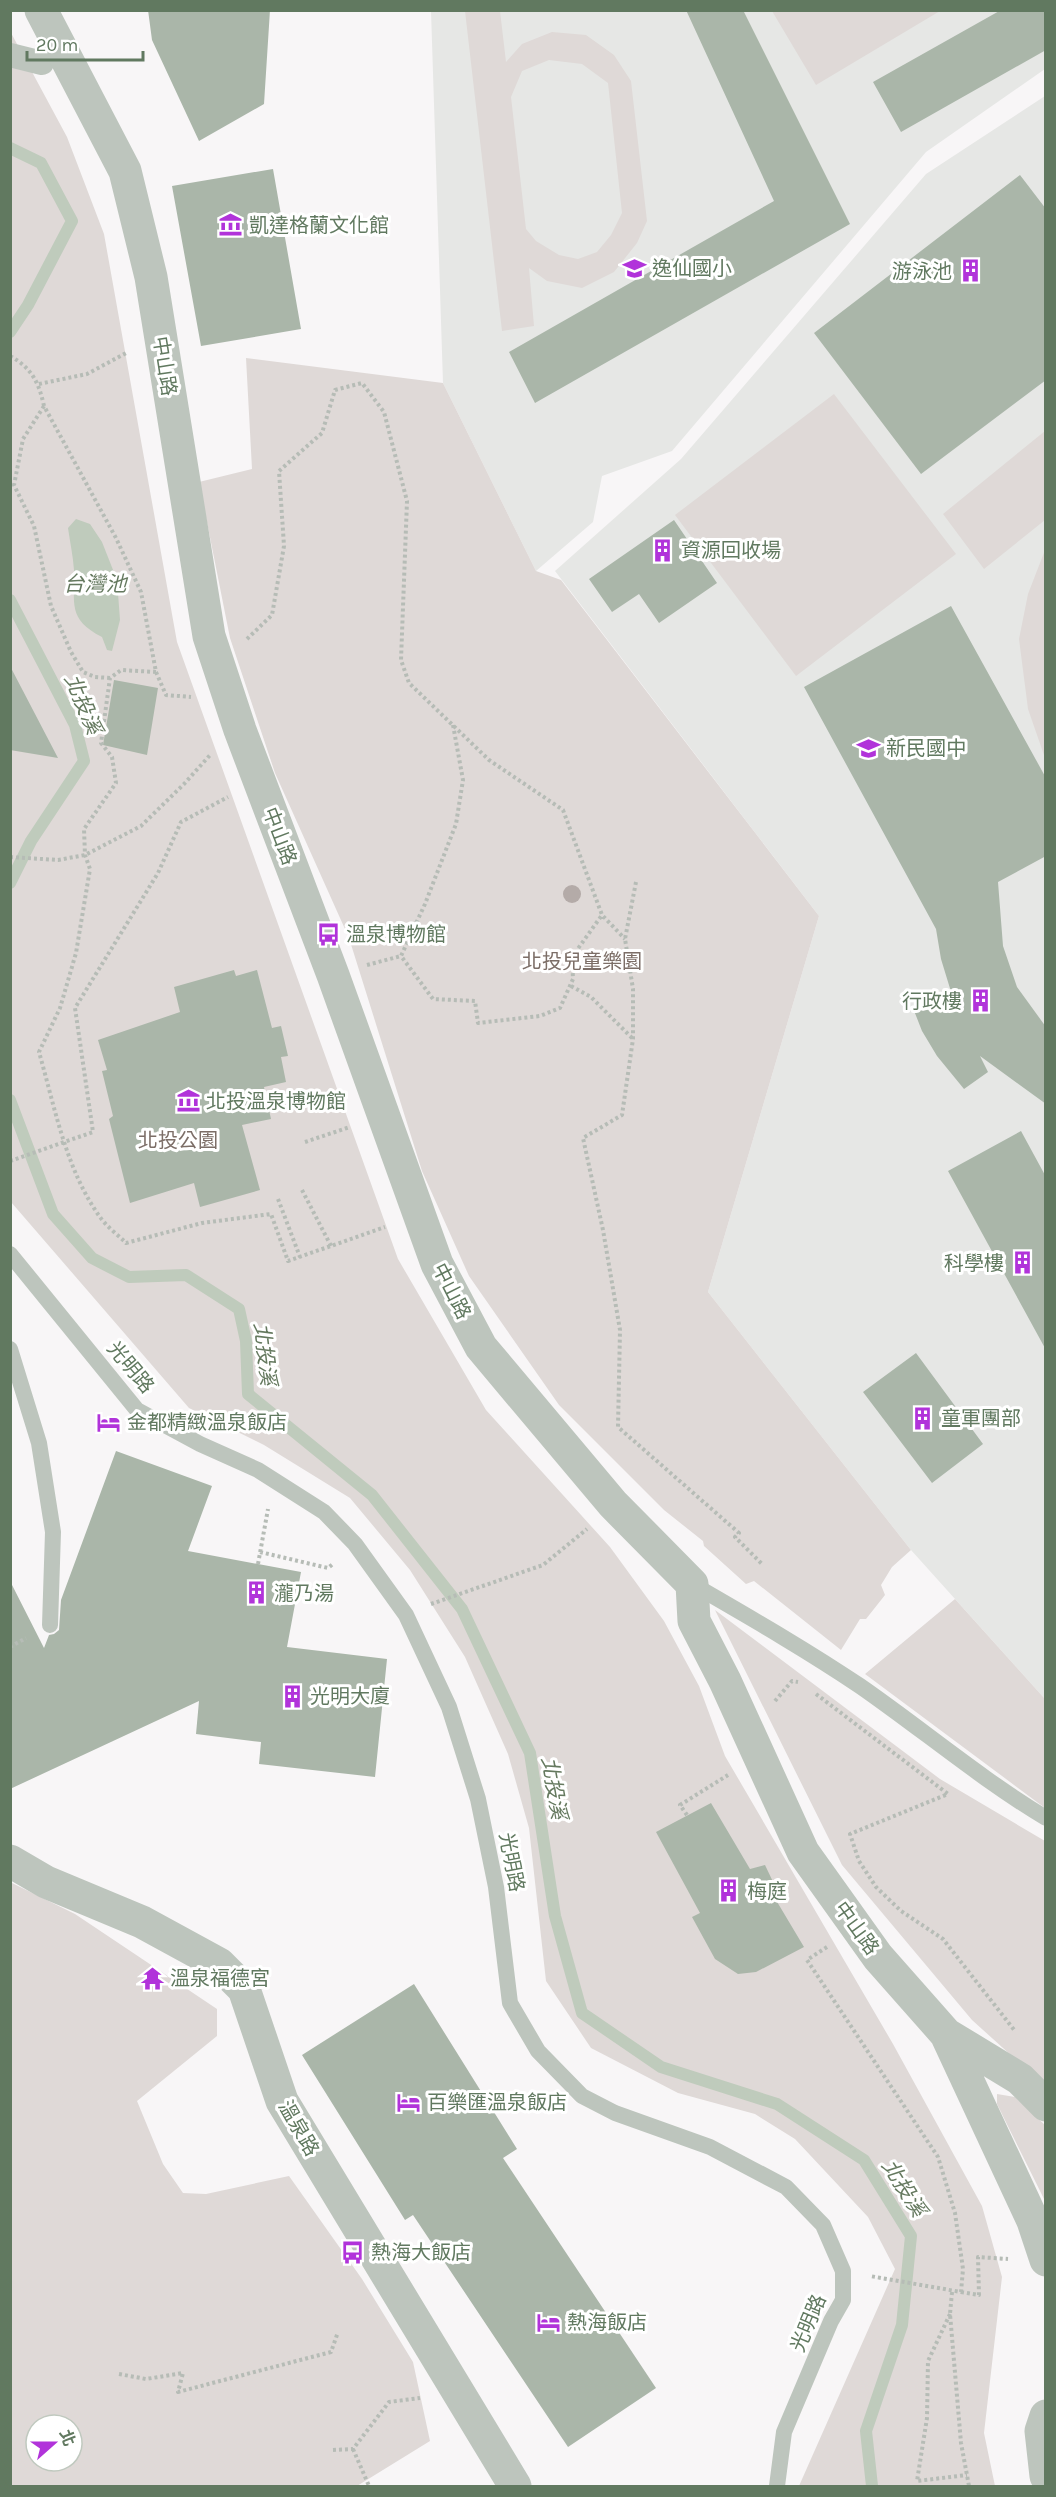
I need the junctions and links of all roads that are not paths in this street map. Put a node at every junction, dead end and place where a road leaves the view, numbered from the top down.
1 (41, 10) edge
2 (10, 55) edge
3 (42, 63) dead end
4 (10, 1254) edge
5 (10, 1349) edge
6 (692, 1584) junction
7 (50, 1625) dead end
8 (1046, 1818) edge
9 (10, 1861) edge
10 (946, 2034) junction
11 (1046, 2105) edge
12 (1031, 2260) edge
13 (1046, 2416) edge
14 (1046, 2476) edge
15 (515, 2487) edge
16 (777, 2487) edge

1 - 6 street, 中山路
2 - 3 street
4 - 16 lane, 光明路
5 - 7 lane
6 - 8 lane, 中山路
6 - 10 street, 中山路
9 - 15 street, 溫泉路
10 - 11 street
10 - 12 street, 中山路
13 - 14 street

